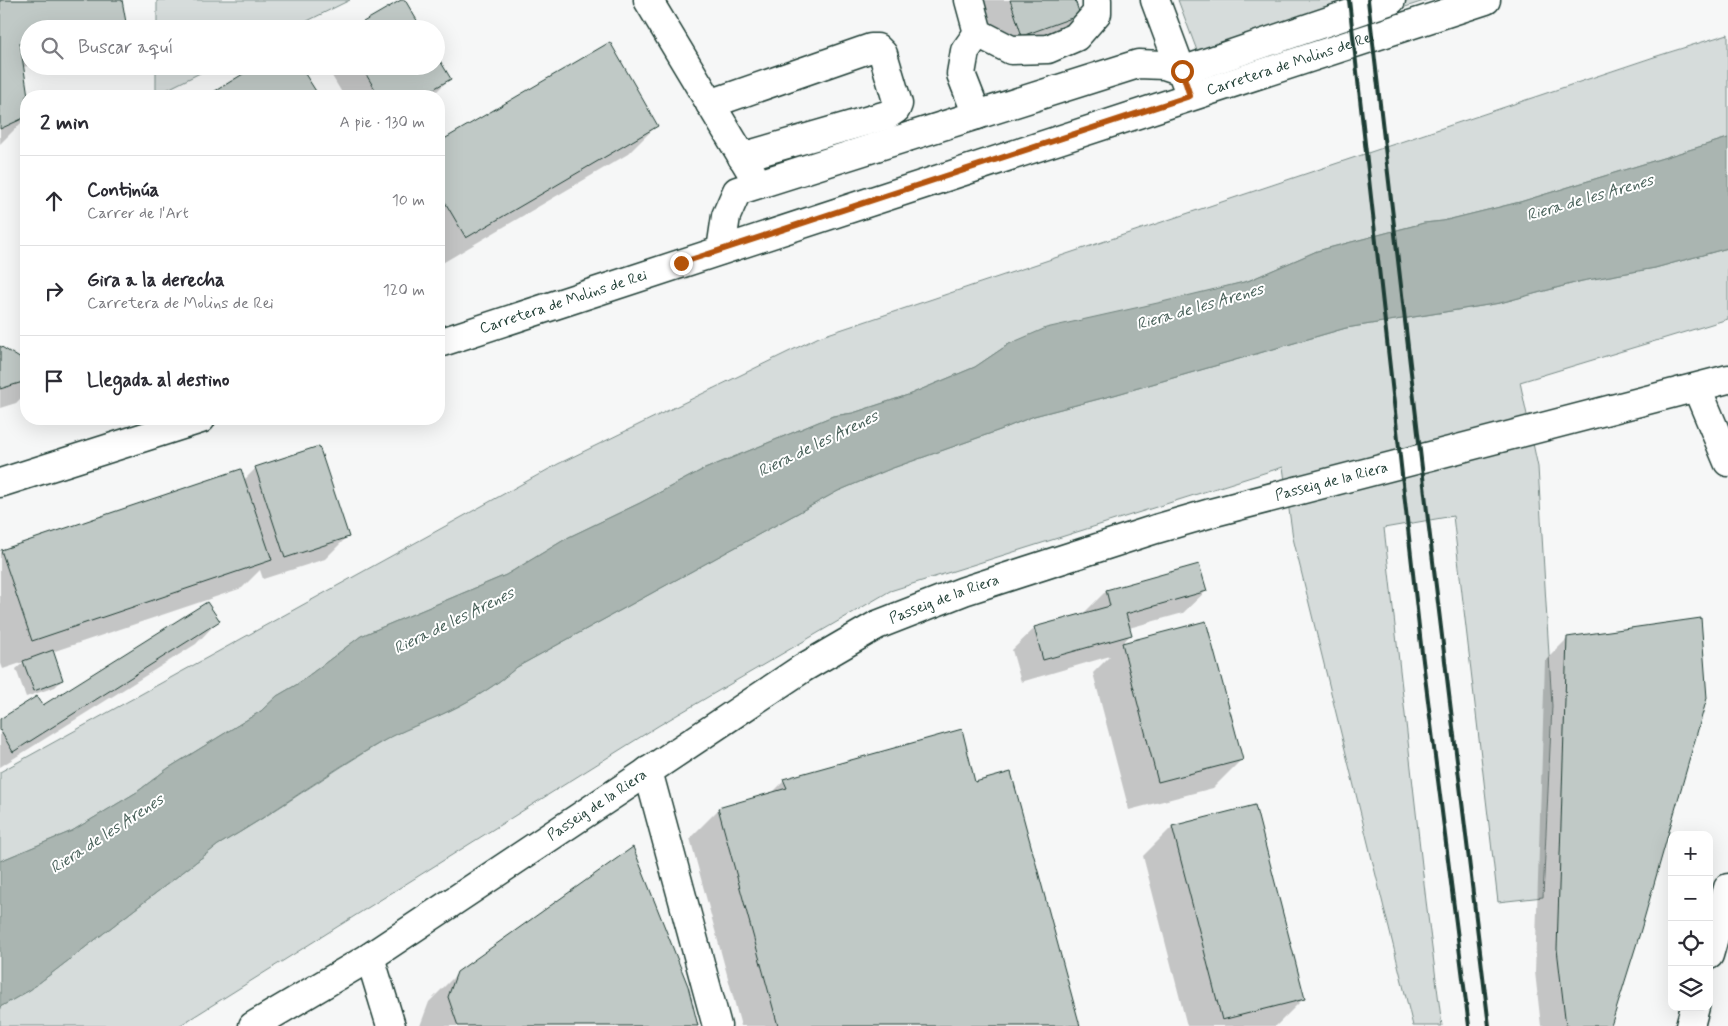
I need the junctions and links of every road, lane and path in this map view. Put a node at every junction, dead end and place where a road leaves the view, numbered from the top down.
1 (648, 0) edge
2 (969, 0) edge
3 (1097, 0) edge
4 (1155, 0) edge
5 (1391, 0) edge
6 (1486, 0) edge
7 (978, 33) junction
8 (1186, 83) junction
9 (710, 104) junction
10 (977, 115) junction
11 (742, 157) junction
12 (759, 185) junction
13 (721, 250) junction
14 (445, 341) edge
15 (1728, 379) edge
16 (1697, 388) junction
17 (182, 425) edge
18 (1728, 462) edge
19 (0, 483) edge
20 (648, 771) junction
21 (1728, 888) edge
22 (1713, 941) edge
23 (370, 957) junction
24 (1694, 1011) edge
25 (252, 1026) edge
26 (391, 1026) edge
27 (718, 1026) edge
28 (1690, 1026) edge

1 - 9 street
2 - 7 street
3 - 7 street
4 - 8 street
5 - 8 street, Carretera de Molins de Rei
6 - 8 street, Carretera de Molins de Rei
7 - 10 street
8 - 10 street
8 - 13 street, Carretera de Molins de Rei
9 - 11 street
9 - 11 street
10 - 12 street
11 - 12 street
12 - 13 street
13 - 14 street, Carretera de Molins de Rei
15 - 16 street, Passeig de la Riera
16 - 18 street
16 - 20 street, Passeig de la Riera
17 - 19 street
20 - 23 street, Passeig de la Riera
20 - 27 street
21 - 22 street
23 - 25 street, Passeig de la Riera
23 - 26 street
24 - 28 street

